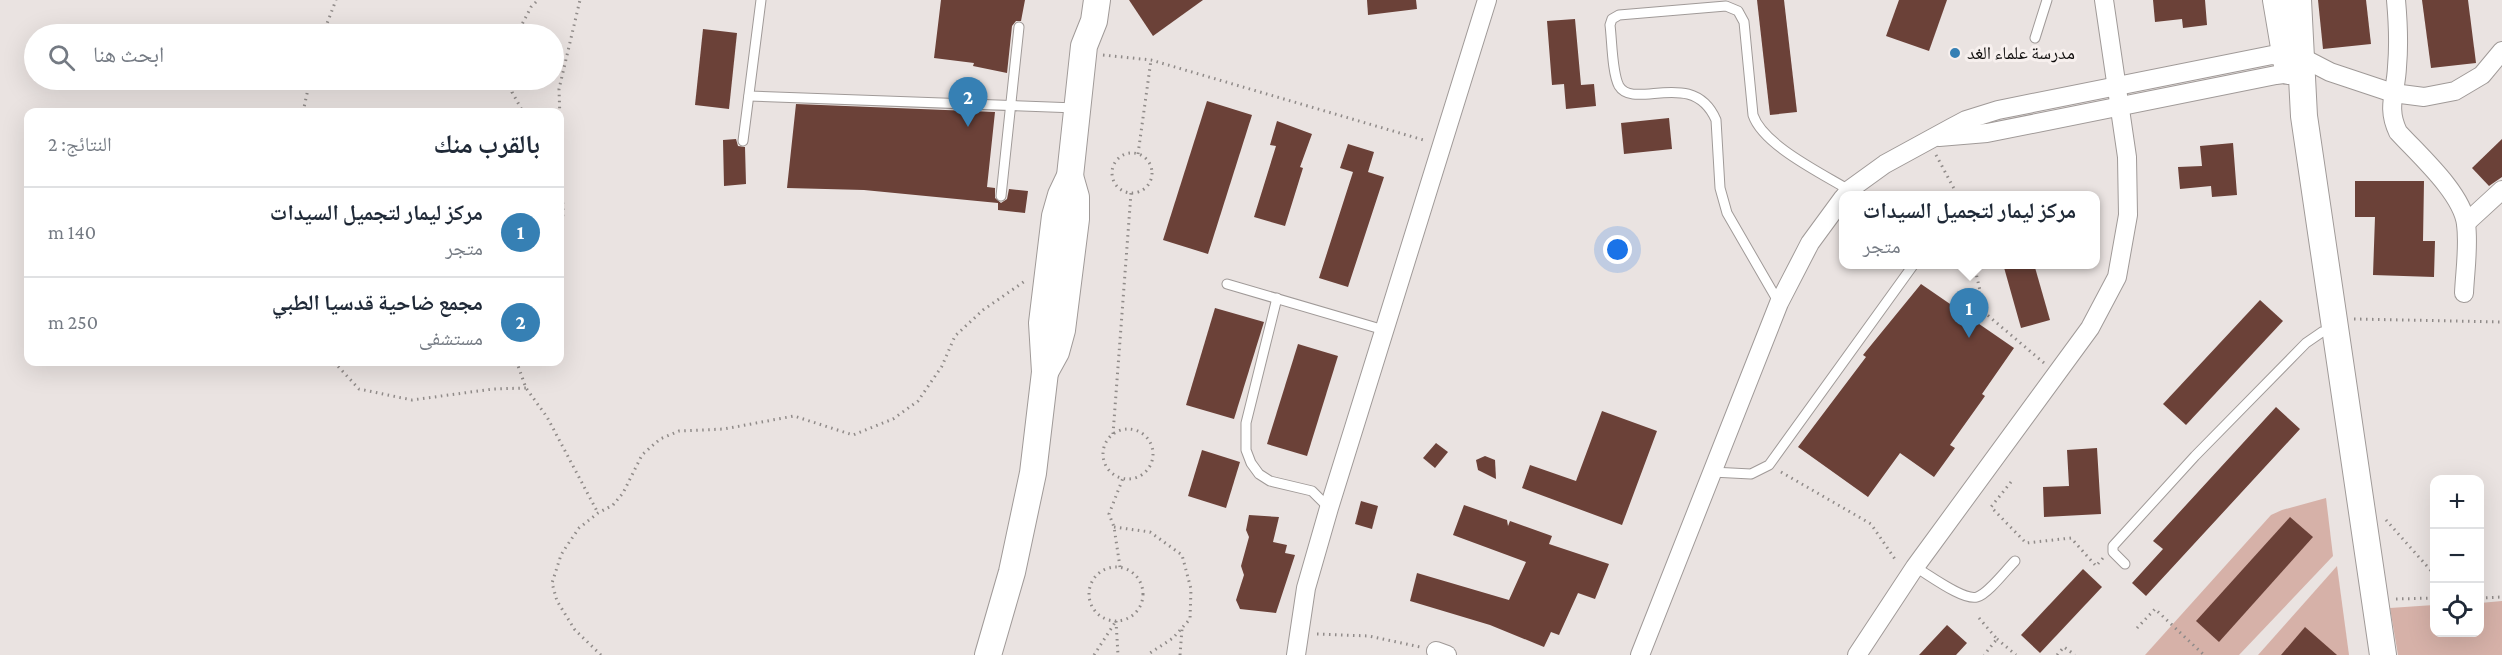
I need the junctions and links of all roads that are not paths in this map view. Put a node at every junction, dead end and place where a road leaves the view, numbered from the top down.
1 (761, 0) edge
2 (1081, 0) edge
3 (1097, 0) edge
4 (1488, 0) edge
5 (2047, 0) edge
6 (2104, 0) edge
7 (2276, 0) edge
8 (2298, 0) edge
9 (2396, 0) edge
10 (1019, 27) dead end
11 (2035, 38) dead end
12 (1084, 49) junction
13 (2502, 51) edge
14 (2294, 64) junction
15 (2116, 85) junction
16 (2393, 93) junction
17 (749, 96) junction
18 (1011, 105) junction
19 (2120, 106) junction
20 (1078, 108) junction
21 (1933, 139) junction
22 (743, 141) dead end
23 (1070, 176) junction
24 (2502, 190) edge
25 (1841, 191) edge
26 (1849, 191) edge
27 (1001, 196) dead end
28 (1839, 202) edge
29 (2466, 223) junction
30 (1910, 269) edge
31 (1227, 284) dead end
32 (2464, 293) dead end
33 (1277, 298) junction
34 (1779, 303) junction
35 (2335, 324) junction
36 (1384, 330) junction
37 (1045, 372) junction
38 (1712, 472) junction
39 (1329, 508) junction
40 (2015, 561) dead end
41 (2125, 564) dead end
42 (1915, 567) junction
43 (988, 655) edge
44 (1296, 655) edge
45 (1640, 655) edge
46 (1857, 655) edge
47 (2383, 655) edge

1 - 17 lane
2 - 12 main road
3 - 12 main road
4 - 36 street
5 - 11 lane
6 - 15 street
7 - 14 main road
8 - 14 main road
9 - 16 street
10 - 18 lane
12 - 20 main road
13 - 16 street
14 - 15 street
14 - 16 street
14 - 19 street
14 - 35 main road
15 - 19 street
15 - 21 street
16 - 29 street
17 - 18 lane
17 - 22 lane
18 - 20 lane
18 - 27 lane
19 - 21 street
19 - 42 street
20 - 23 main road
21 - 26 street
23 - 37 main road
23 - 37 main road
24 - 29 street
25 - 34 lane
28 - 34 street
29 - 32 street
30 - 38 lane
31 - 33 lane
33 - 36 lane
33 - 39 lane
34 - 38 street
35 - 41 lane
35 - 47 main road
36 - 39 street
37 - 43 main road
38 - 45 street
39 - 44 street
40 - 42 lane
42 - 46 street

